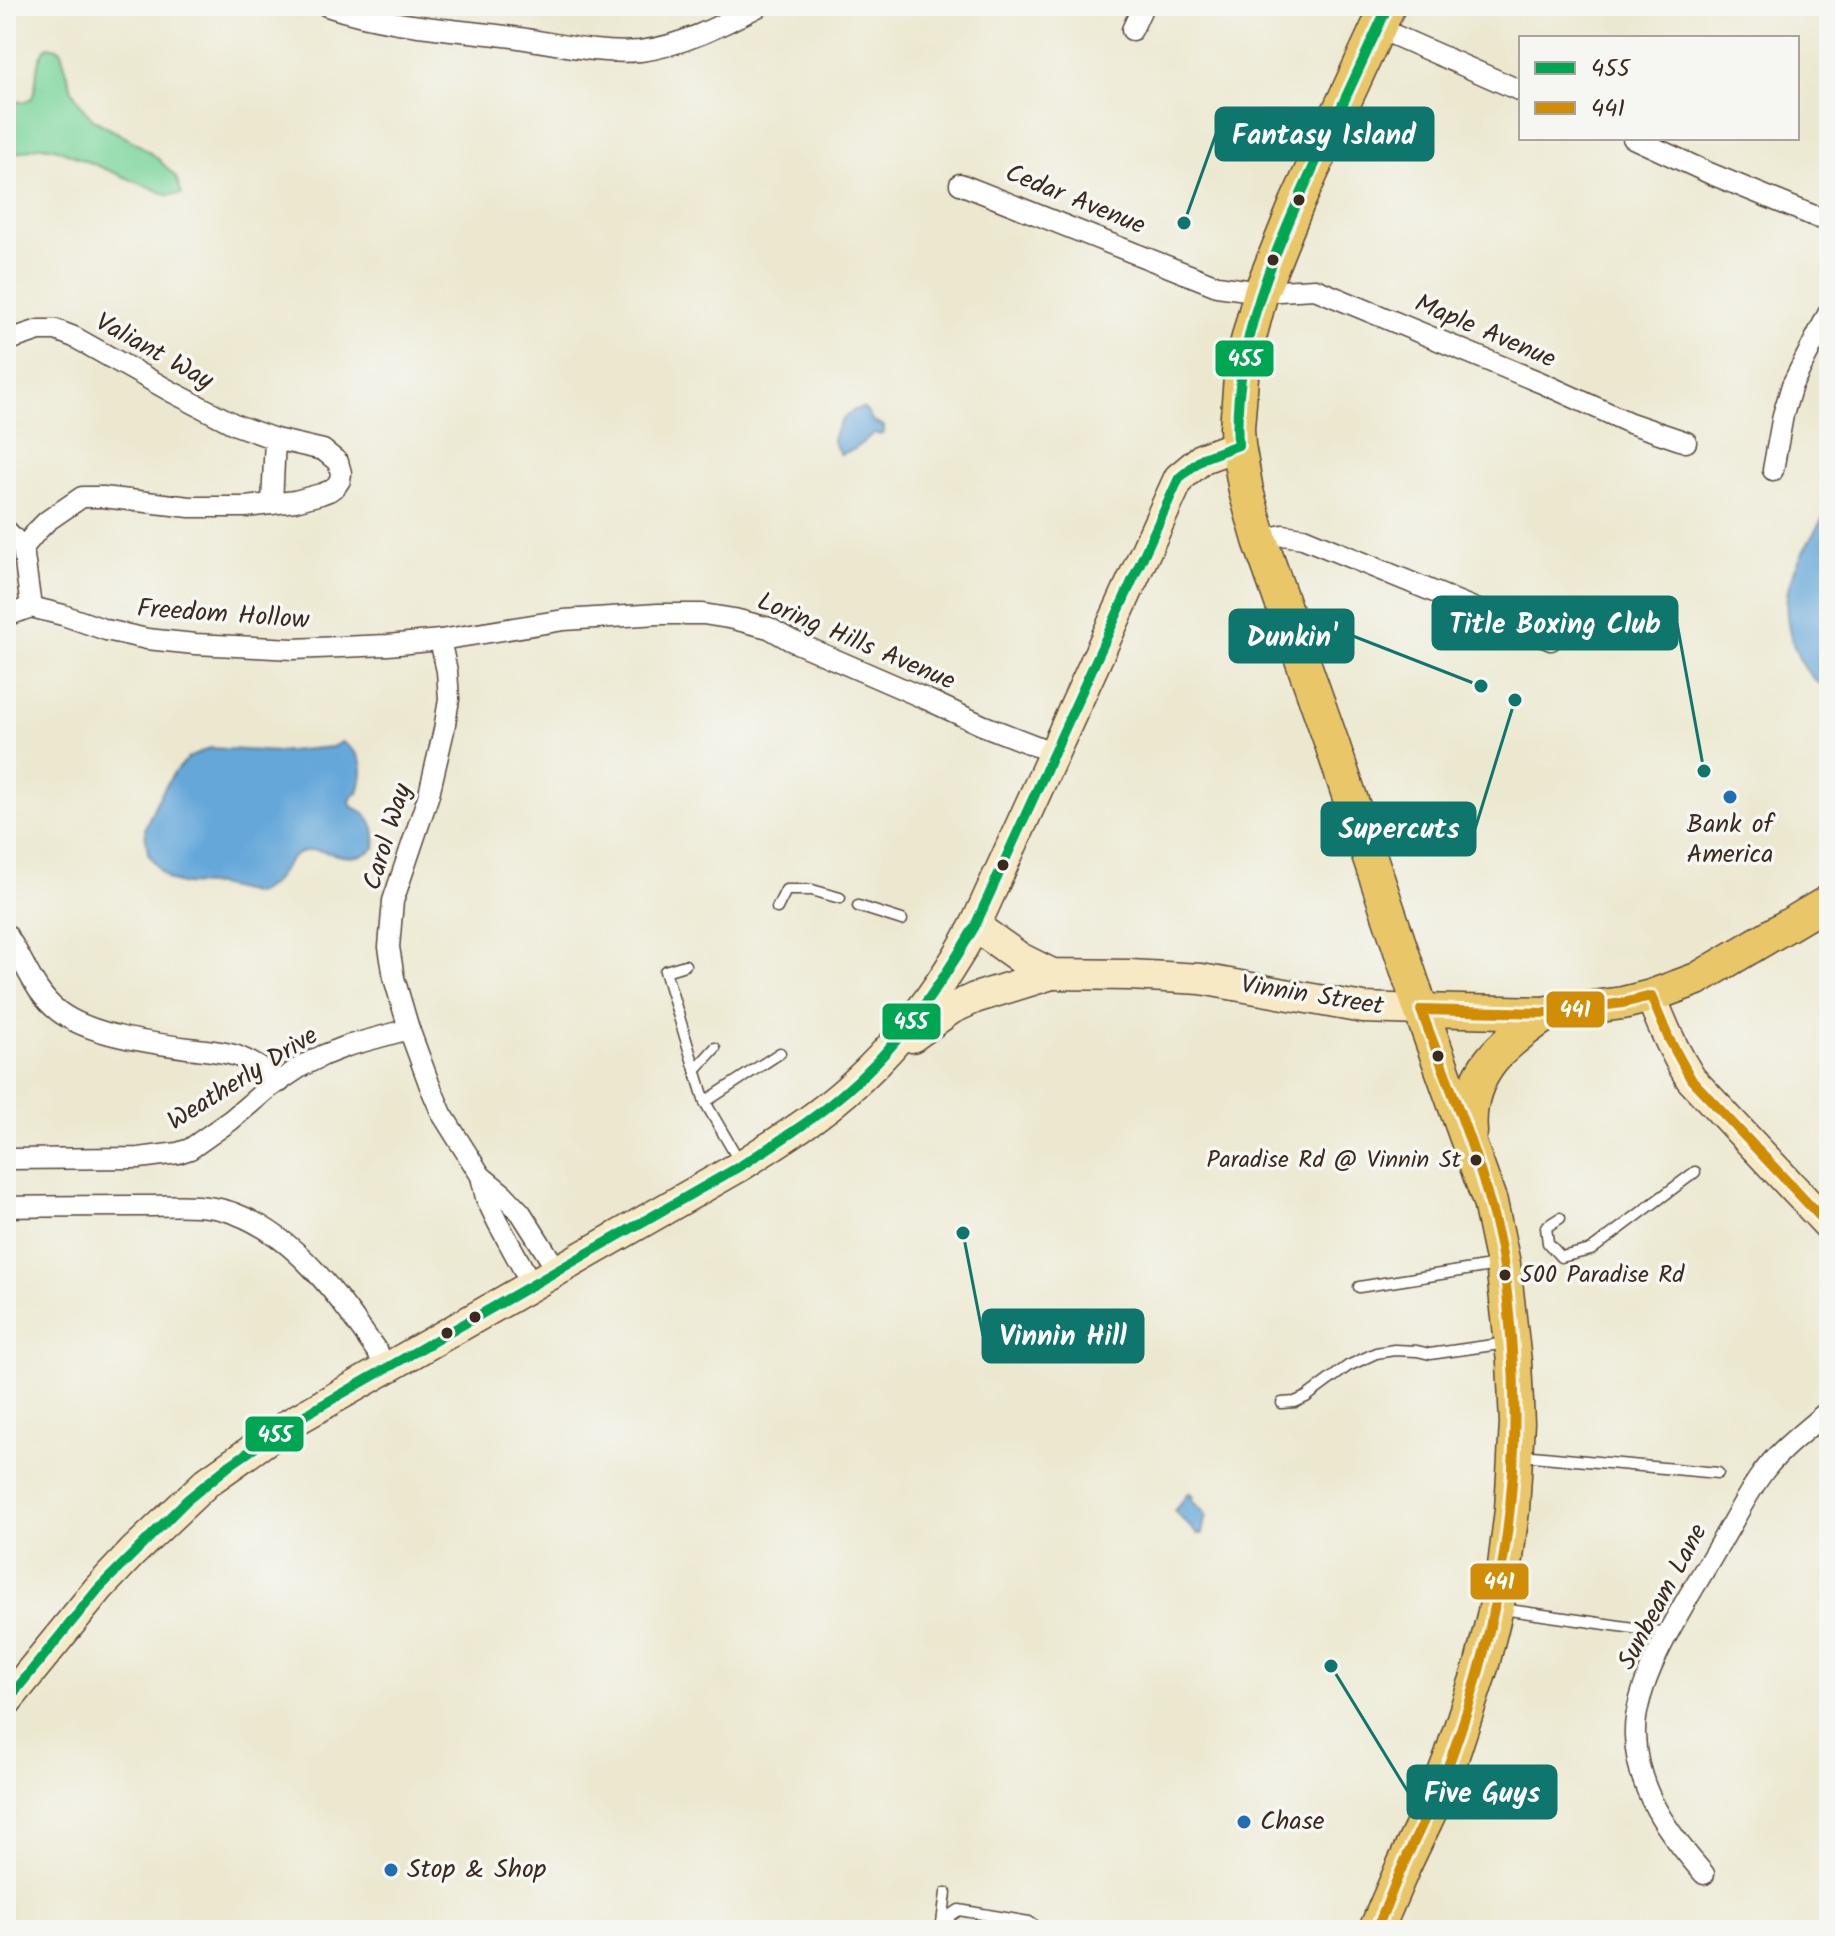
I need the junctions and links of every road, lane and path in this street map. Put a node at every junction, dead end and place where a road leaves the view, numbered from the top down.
1 (327, 6) edge
2 (759, 6) edge
3 (1143, 6) edge
4 (1383, 17) edge
5 (1132, 30) dead end
6 (1519, 90) edge
7 (1637, 140) edge
8 (960, 184) dead end
9 (1819, 218) dead end
10 (1261, 292) junction
11 (1829, 312) edge
12 (6, 341) edge
13 (275, 439) junction
14 (1686, 442) dead end
15 (1238, 445) junction
16 (1773, 470) dead end
17 (272, 504) junction
18 (6, 530) edge
19 (1260, 540) junction
20 (23, 548) junction
21 (31, 607) junction
22 (6, 616) edge
23 (440, 640) junction
24 (1551, 640) dead end
25 (1054, 753) junction
26 (840, 898) dead end
27 (1829, 901) edge
28 (858, 906) dead end
29 (777, 908) dead end
30 (902, 920) dead end
31 (975, 926) junction
32 (6, 934) edge
33 (685, 965) dead end
34 (1052, 974) junction
35 (1651, 996) junction
36 (1421, 1010) junction
37 (1548, 1013) junction
38 (409, 1029) junction
39 (715, 1048) dead end
40 (780, 1053) dead end
41 (695, 1070) junction
42 (869, 1070) junction
43 (280, 1082) junction
44 (705, 1102) junction
45 (1473, 1152) junction
46 (6, 1159) edge
47 (742, 1165) junction
48 (1695, 1172) dead end
49 (481, 1176) junction
50 (6, 1207) edge
51 (1560, 1218) dead end
52 (1829, 1226) edge
53 (1503, 1264) junction
54 (545, 1277) junction
55 (1359, 1287) dead end
56 (1513, 1342) junction
57 (388, 1367) junction
58 (1282, 1403) dead end
59 (1829, 1410) edge
60 (1516, 1454) junction
61 (1718, 1473) dead end
62 (1496, 1608) junction
63 (1669, 1633) junction
64 (6, 1702) edge
65 (1704, 1874) dead end
66 (946, 1893) dead end
67 (941, 1930) edge
68 (948, 1930) edge
69 (1042, 1930) edge
70 (1376, 1930) edge

1 - 2 street
3 - 5 street
4 - 6 street
4 - 10 highway
7 - 9 street
8 - 10 street, Cedar Avenue
10 - 14 street, Maple Avenue
10 - 15 highway
11 - 16 street
12 - 13 street, Valiant Way
13 - 17 street
13 - 17 street, Valiant Way
15 - 19 highway
15 - 25 main road
17 - 20 street, Valiant Way
18 - 20 street
19 - 24 street
19 - 36 highway
20 - 21 street
21 - 22 street
21 - 23 street, Freedom Hollow
23 - 25 street, Loring Hills Avenue
23 - 38 street, Carol Way
25 - 31 main road
26 - 29 lane
27 - 35 main road, Vinnin Street
28 - 30 lane
31 - 34 main road, Vinnin Street
31 - 42 main road
32 - 43 street
33 - 41 lane
34 - 36 main road, Vinnin Street
34 - 42 main road
35 - 37 main road, Vinnin Street
35 - 52 main road
36 - 37 main road, Vinnin Street
36 - 45 highway
37 - 45 highway
38 - 43 street, Weatherly Drive
38 - 49 street, Carol Way
39 - 41 lane
40 - 44 lane
41 - 44 lane
42 - 47 main road
43 - 46 street, Weatherly Drive
44 - 47 lane
45 - 53 highway
47 - 54 main road
48 - 51 lane
49 - 54 street, Carol Way
49 - 54 street, Carol Way
50 - 57 street
53 - 55 lane
53 - 56 highway
54 - 57 main road
56 - 58 lane
56 - 60 highway
57 - 64 main road
59 - 63 street, Sunbeam Lane
60 - 61 lane
60 - 62 highway
62 - 63 lane
62 - 70 highway
63 - 65 street, Sunbeam Lane
66 - 67 lane
68 - 69 lane

